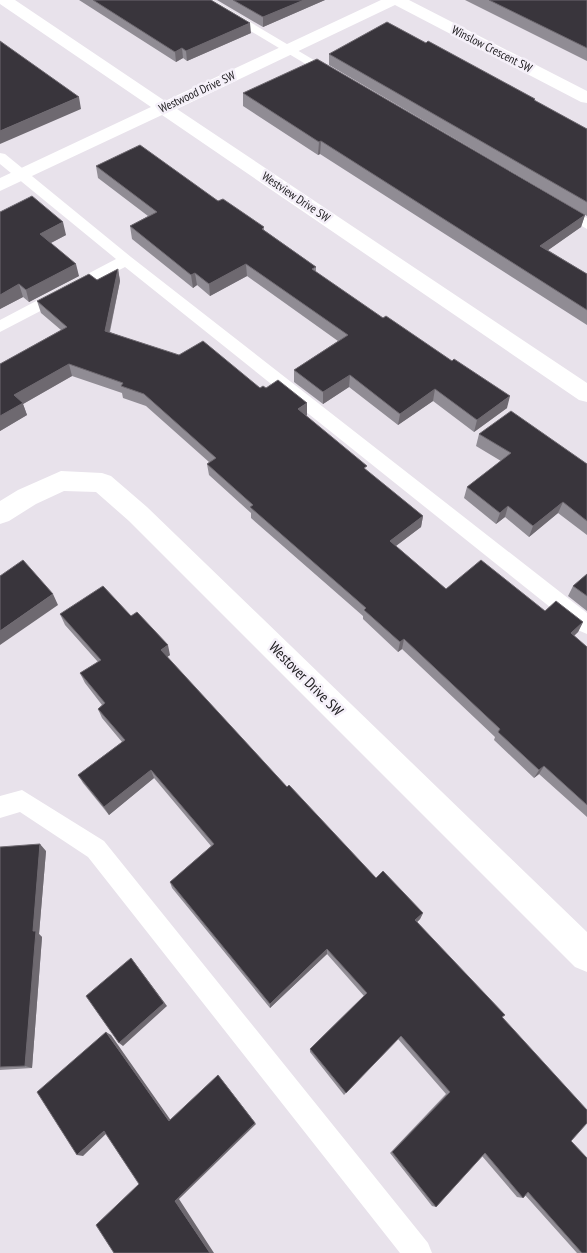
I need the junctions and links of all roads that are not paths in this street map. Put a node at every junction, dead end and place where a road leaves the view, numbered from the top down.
1 (4, 0) edge
2 (205, 0) edge
3 (395, 0) edge
4 (290, 50) junction
5 (343, 81) edge
6 (587, 98) edge
7 (163, 107) junction
8 (0, 157) edge
9 (21, 175) junction
10 (0, 185) edge
11 (545, 199) edge
12 (587, 224) edge
13 (126, 260) junction
14 (0, 326) edge
15 (587, 394) edge
16 (0, 514) edge
17 (587, 625) edge
18 (0, 807) edge
19 (587, 955) edge
20 (418, 1253) edge

1 - 7 street, Westview Drive SW
2 - 4 lane
3 - 4 street, Westwood Drive SW
3 - 6 street, Winslow Crescent SW
4 - 5 lane
4 - 7 street, Westwood Drive SW
7 - 9 street, Westwood Drive SW
7 - 15 street, Westview Drive SW
8 - 9 lane
9 - 10 street, Westwood Drive SW
9 - 13 lane
11 - 12 lane
13 - 14 lane
13 - 17 lane
16 - 19 street, Westover Drive SW
18 - 20 lane

